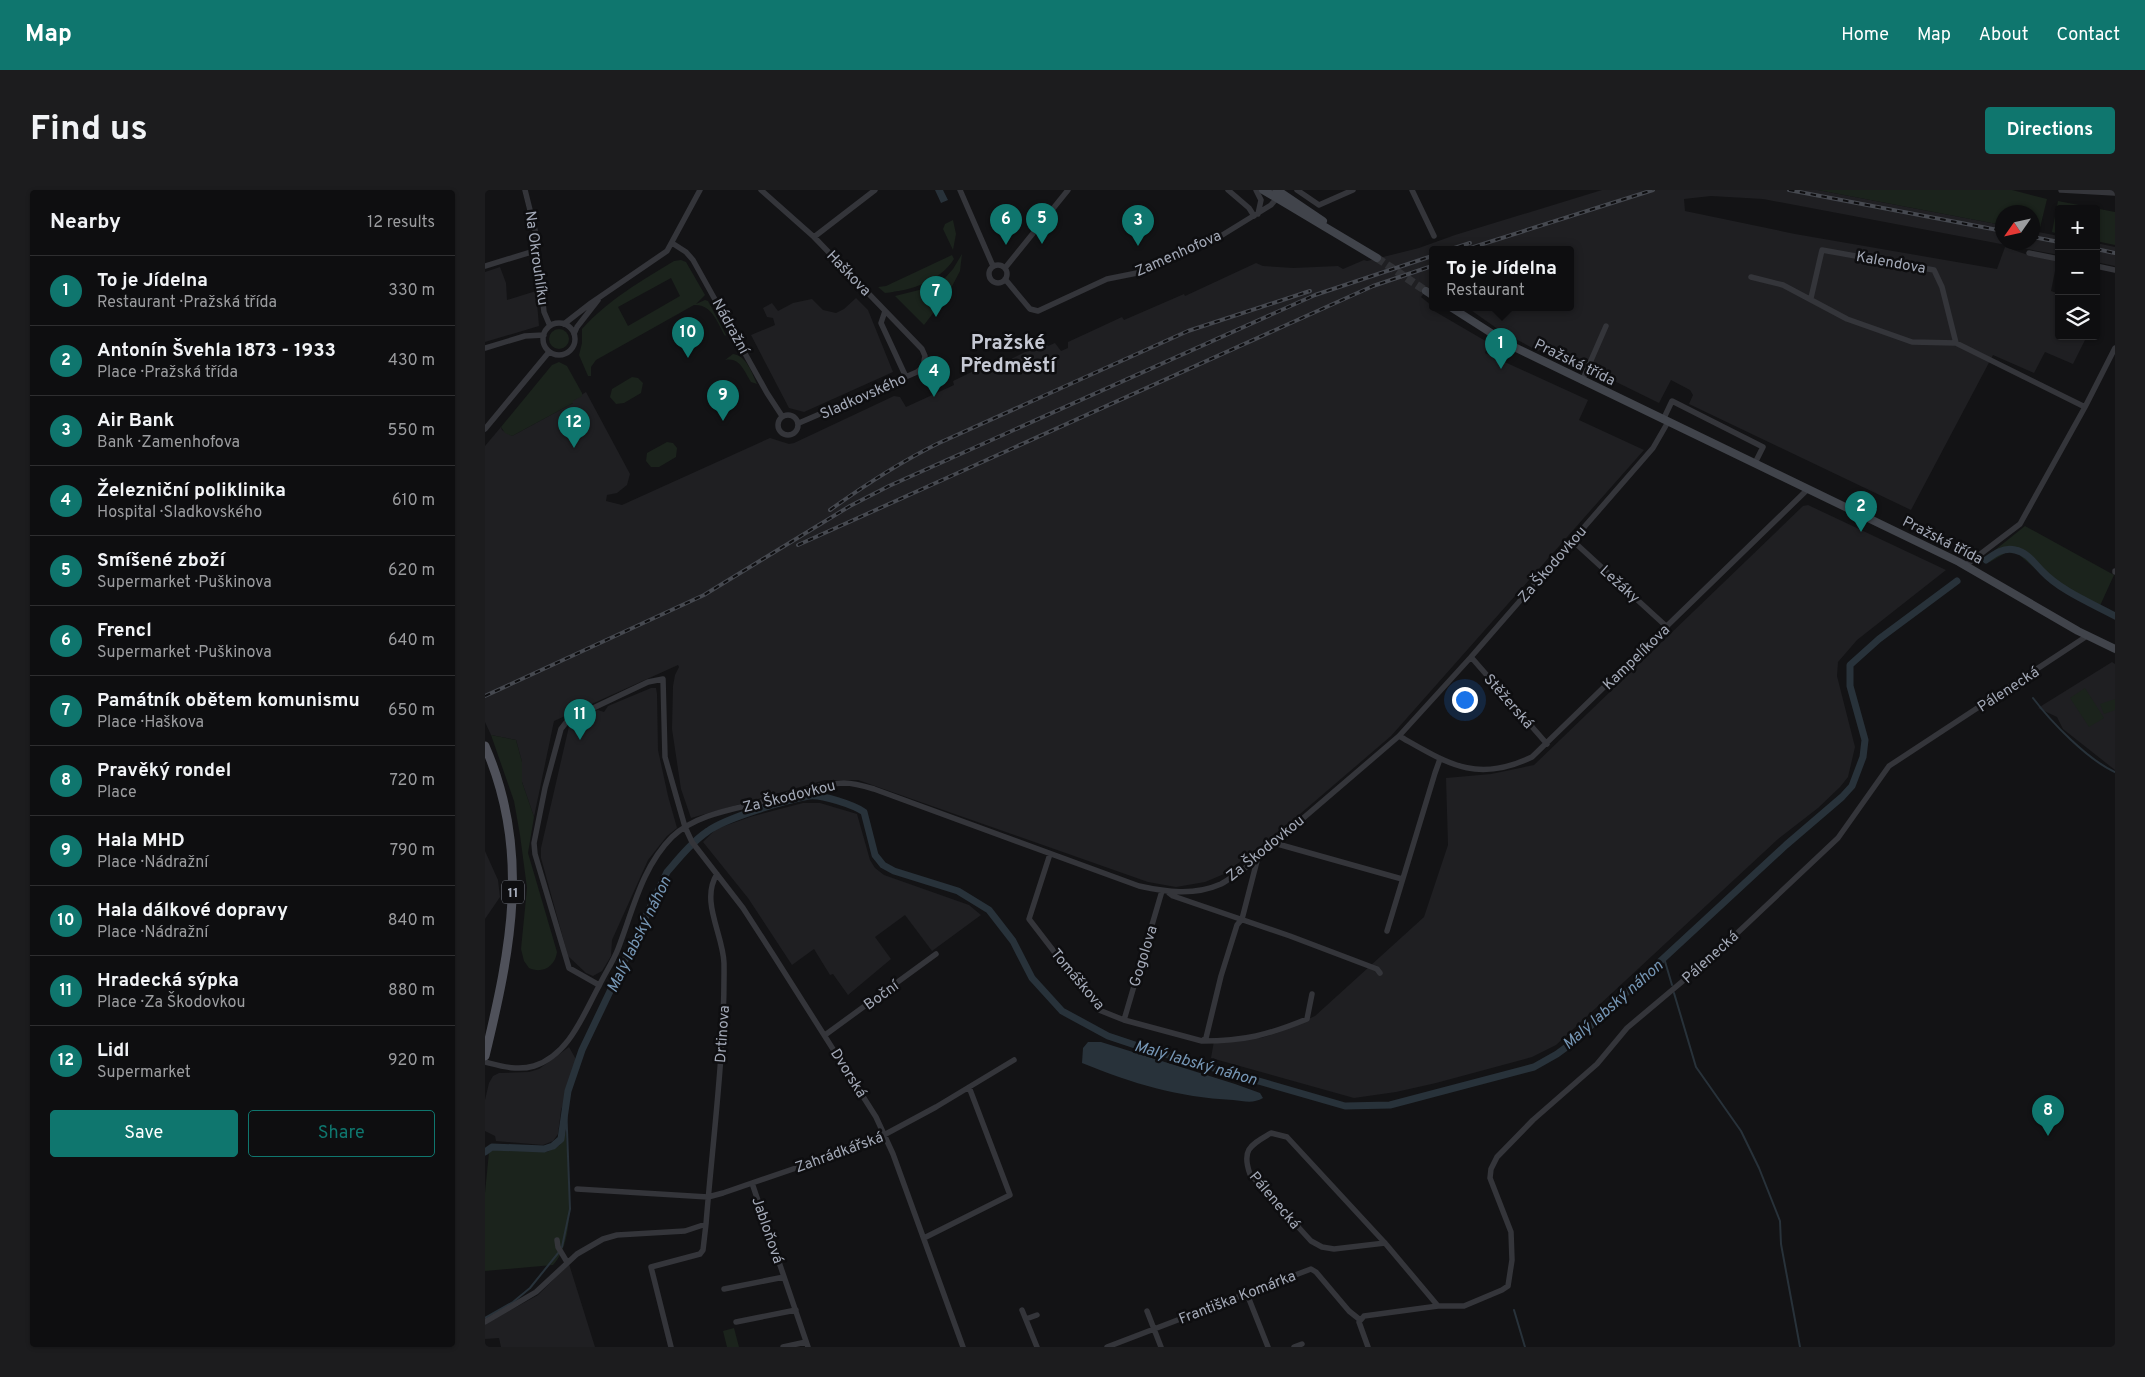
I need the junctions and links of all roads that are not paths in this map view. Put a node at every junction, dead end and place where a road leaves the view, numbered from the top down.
1 (525, 190) edge
2 (700, 190) edge
3 (761, 190) edge
4 (875, 190) edge
5 (959, 190) edge
6 (1068, 190) edge
7 (1228, 190) edge
8 (1256, 190) edge
9 (1263, 190) edge
10 (1297, 190) edge
11 (1353, 190) edge
12 (1412, 190) edge
13 (2061, 190) edge
14 (1275, 193) edge
15 (2115, 194) edge
16 (1256, 215) junction
17 (1434, 236) dead end
18 (814, 237) junction
19 (672, 243) junction
20 (538, 250) junction
21 (2029, 253) dead end
22 (2055, 257) edge
23 (1377, 258) tunnel mouth
24 (485, 266) edge
25 (993, 266) junction
26 (2100, 267) edge
27 (1005, 268) junction
28 (2115, 270) edge
29 (1751, 277) dead end
30 (1005, 279) junction
31 (603, 294) junction
32 (1811, 298) junction
33 (885, 310) junction
34 (1457, 311) edge
35 (564, 324) junction
36 (550, 326) junction
37 (1606, 326) dead end
38 (574, 334) junction
39 (544, 335) junction
40 (1957, 343) junction
41 (485, 348) edge
42 (2115, 349) edge
43 (549, 352) junction
44 (924, 363) joint
45 (906, 377) junction
46 (1583, 380) junction
47 (2085, 407) junction
48 (783, 416) junction
49 (1666, 421) junction
50 (799, 423) junction
51 (485, 429) edge
52 (1755, 463) junction
53 (1808, 489) junction
54 (1573, 541) junction
55 (1966, 565) junction
56 (1667, 627) junction
57 (2087, 636) junction
58 (2115, 649) edge
59 (1471, 657) junction
60 (1399, 736) junction
61 (1547, 744) junction
62 (487, 750) edge
63 (1441, 760) junction
64 (685, 827) junction
65 (1274, 843) junction
66 (1050, 854) junction
67 (1258, 857) junction
68 (717, 874) junction
69 (1402, 879) junction
70 (1166, 892) junction
71 (1242, 919) junction
72 (1387, 931) dead end
73 (937, 954) dead end
74 (1379, 973) dead end
75 (599, 985) junction
76 (1312, 994) dead end
77 (1124, 1020) junction
78 (825, 1035) junction
79 (1202, 1041) junction
80 (485, 1056) edge
81 (1015, 1060) dead end
82 (485, 1062) edge
83 (969, 1087) junction
84 (885, 1135) junction
85 (752, 1183) junction
86 (577, 1189) dead end
87 (708, 1197) junction
88 (706, 1224) junction
89 (924, 1238) junction
90 (557, 1240) dead end
91 (1385, 1243) junction
92 (567, 1262) junction
93 (651, 1267) junction
94 (644, 1269) dead end
95 (784, 1277) junction
96 (724, 1289) dead end
97 (1247, 1294) junction
98 (1438, 1306) junction
99 (796, 1310) junction
100 (1022, 1310) dead end
101 (1147, 1311) dead end
102 (1037, 1315) dead end
103 (1026, 1319) junction
104 (1359, 1319) junction
105 (485, 1322) edge
106 (735, 1322) dead end
107 (1154, 1329) junction
108 (1302, 1344) dead end
109 (807, 1345) edge
110 (671, 1347) edge
111 (783, 1347) edge
112 (963, 1347) edge
113 (1037, 1347) edge
114 (1107, 1347) edge
115 (1161, 1347) edge
116 (1268, 1347) edge
117 (1294, 1347) edge
118 (1368, 1347) edge

1 - 20 street, Na Okrouhlíku
2 - 19 street
3 - 18 street, Haškova
4 - 18 street
5 - 25 street
6 - 27 street
7 - 16 street
8 - 16 street
9 - 14 street
10 - 11 street
12 - 17 street
13 - 15 street
14 - 16 street, Zamenhofova
14 - 23 street
16 - 30 street, Zamenhofova
18 - 33 street, Haškova
19 - 31 street
19 - 48 street, Nádražní
20 - 24 street
20 - 36 street, Na Okrouhlíku
21 - 22 street
25 - 27 street
25 - 30 street
26 - 28 street
27 - 30 street
29 - 32 street
31 - 35 street
31 - 38 street
32 - 40 street
32 - 40 street, Kalendova
33 - 44 street, Haškova
33 - 45 street
34 - 46 street, Pražská třída
35 - 36 street, Na Okrouhlíku
35 - 38 street
36 - 39 street, Na Okrouhlíku
37 - 46 street
38 - 43 street
39 - 41 street
39 - 43 street
40 - 47 street
42 - 47 street
43 - 51 street
44 - 45 street, Sladkovského
45 - 50 street, Sladkovského
46 - 49 street, Pražská třída
47 - 55 street
48 - 50 street
48 - 50 street, Nádražní
49 - 52 street, Pražská třída
49 - 52 street
49 - 54 street, Za Škodovkou
52 - 53 street, Pražská třída
53 - 55 street, Pražská třída
53 - 56 street, Kampelíkova
54 - 56 street, Ležáky
54 - 59 street, Za Škodovkou
55 - 57 street, Pražská třída
56 - 61 street, Kampelíkova
57 - 58 street, Pražská třída
57 - 98 street, Pálenecká
59 - 60 street, Za Škodovkou
59 - 61 street, Stěžerská
60 - 63 street, Kampelíkova
60 - 65 street, Za Škodovkou
61 - 63 street, Kampelíkova
62 - 80 main road, 11
63 - 69 street
64 - 66 street, Za Škodovkou
64 - 68 street, Dvorská
64 - 75 street, Za Škodovkou
64 - 75 street
65 - 67 street, Za Škodovkou
65 - 69 street
66 - 70 street, Za Škodovkou
66 - 77 street, Tomáškova
67 - 70 street, Za Škodovkou
67 - 71 street
68 - 78 street, Dvorská
68 - 87 street, Drtinova
69 - 72 street
70 - 71 street
70 - 77 street, Gogolova
71 - 74 street
71 - 79 street
73 - 78 street, Boční
75 - 82 street, Za Škodovkou
76 - 79 street, Tomáškova
77 - 79 street, Tomáškova
78 - 84 street, Dvorská
81 - 83 street, Zahrádkářská
83 - 84 street, Zahrádkářská
83 - 89 street
84 - 85 street, Zahrádkářská
84 - 89 street, Dvorská
85 - 87 street, Zahrádkářská
85 - 95 street, Jabloňová
86 - 87 street, Zahrádkářská
87 - 88 street
88 - 92 street
88 - 93 street
89 - 112 street, Dvorská
90 - 92 street
91 - 91 street, Pálenecká
91 - 98 street, Pálenecká
92 - 105 street
93 - 94 street
93 - 110 street
95 - 96 street, Jabloňová
95 - 99 street, Jabloňová
97 - 104 street, Františka Komárka
97 - 107 street, Františka Komárka
97 - 116 street
98 - 104 street, Pálenecká
99 - 106 street
99 - 109 street, Jabloňová
100 - 103 street
101 - 107 street
102 - 103 street
103 - 113 street
104 - 118 street
107 - 114 street, Františka Komárka
107 - 115 street
108 - 117 street
109 - 111 street, Jabloňová

